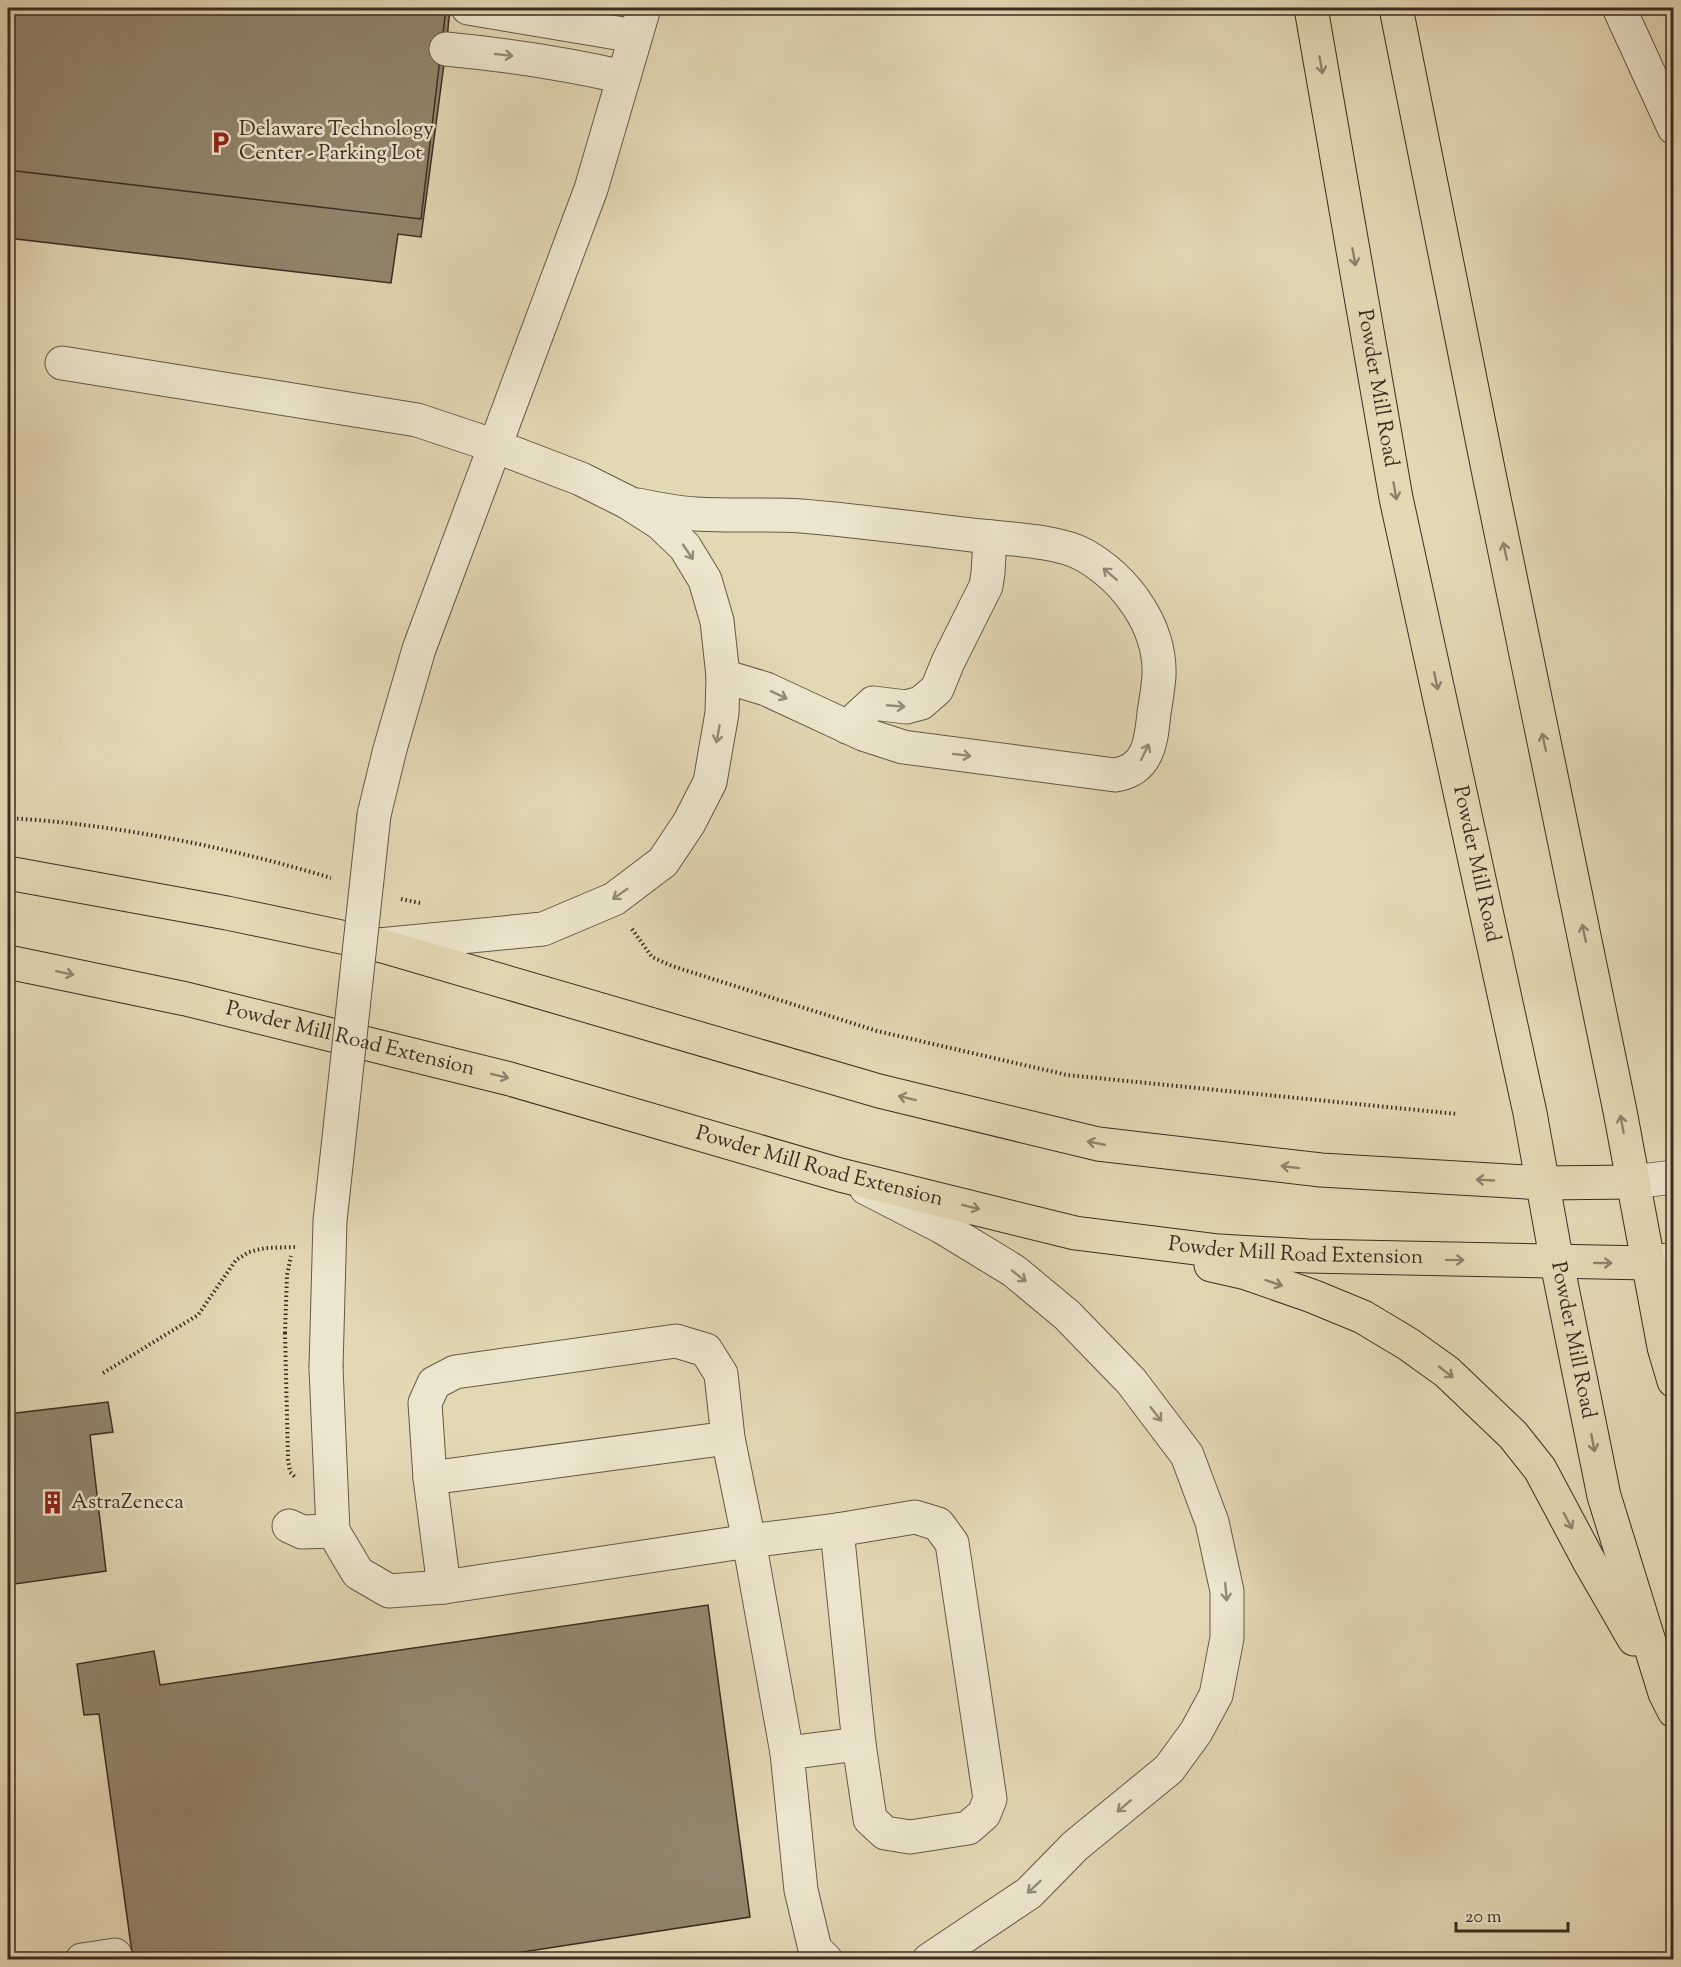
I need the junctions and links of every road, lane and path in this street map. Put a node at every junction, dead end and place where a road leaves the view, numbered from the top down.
1 (468, 8) edge
2 (1311, 8) edge
3 (1396, 8) edge
4 (1618, 8) edge
5 (639, 22) edge
6 (446, 50) dead end
7 (624, 77) junction
8 (1674, 128) edge
9 (62, 363) dead end
10 (495, 446) junction
11 (627, 502) junction
12 (990, 537) junction
13 (723, 676) junction
14 (847, 727) junction
15 (8, 818) edge
16 (8, 873) edge
17 (342, 881) dead end
18 (395, 897) dead end
19 (614, 899) junction
20 (426, 905) dead end
21 (379, 945) junction
22 (8, 962) edge
23 (1457, 1114) dead end
24 (840, 1175) junction
25 (1674, 1177) edge
26 (1633, 1182) junction
27 (1543, 1183) junction
28 (1075, 1233) junction
29 (304, 1248) dead end
30 (1661, 1261) edge
31 (1557, 1263) junction
32 (285, 1333) dead end
33 (103, 1373) dead end
34 (1674, 1381) edge
35 (729, 1438) junction
36 (430, 1478) junction
37 (301, 1483) dead end
38 (289, 1526) dead end
39 (837, 1530) junction
40 (333, 1531) junction
41 (749, 1541) junction
42 (444, 1587) junction
43 (1669, 1702) edge
44 (859, 1744) junction
45 (787, 1753) junction
46 (115, 1954) dead end
47 (82, 1959) edge
48 (826, 1959) edge
49 (929, 1959) edge

1 - 5 street
2 -> 27 highway, Powder Mill Road
26 -> 3 highway
4 - 8 street
5 - 7 street
6 -> 7 street
7 - 10 street
9 - 10 street
10 - 11 street
10 - 40 street, bridge
11 - 12 street
11 -> 13 street
14 -> 12 street
14 -> 12 street
13 -> 14 street
13 -> 19 street
15 - 17 path
16 - 21 highway
18 - 20 path
19 - 21 street
19 - 23 path
27 -> 21 highway
22 -> 24 highway, Powder Mill Road Extension
24 -> 28 highway, Powder Mill Road Extension
24 -> 49 street
25 - 26 street
26 - 27 highway
26 - 30 highway
27 - 31 highway, Powder Mill Road
28 -> 31 highway, Powder Mill Road Extension
28 -> 43 highway
29 - 33 path
31 -> 30 highway, Powder Mill Road Extension
30 - 34 highway
31 -> 43 highway, Powder Mill Road
32 - 37 path
35 - 36 street
35 - 36 street
35 - 41 street
36 - 42 street
38 - 40 street
39 - 41 street
39 - 44 street
39 - 44 street
40 - 42 street
41 - 42 street
41 - 45 street
44 - 45 street
45 - 48 street
46 - 47 street

